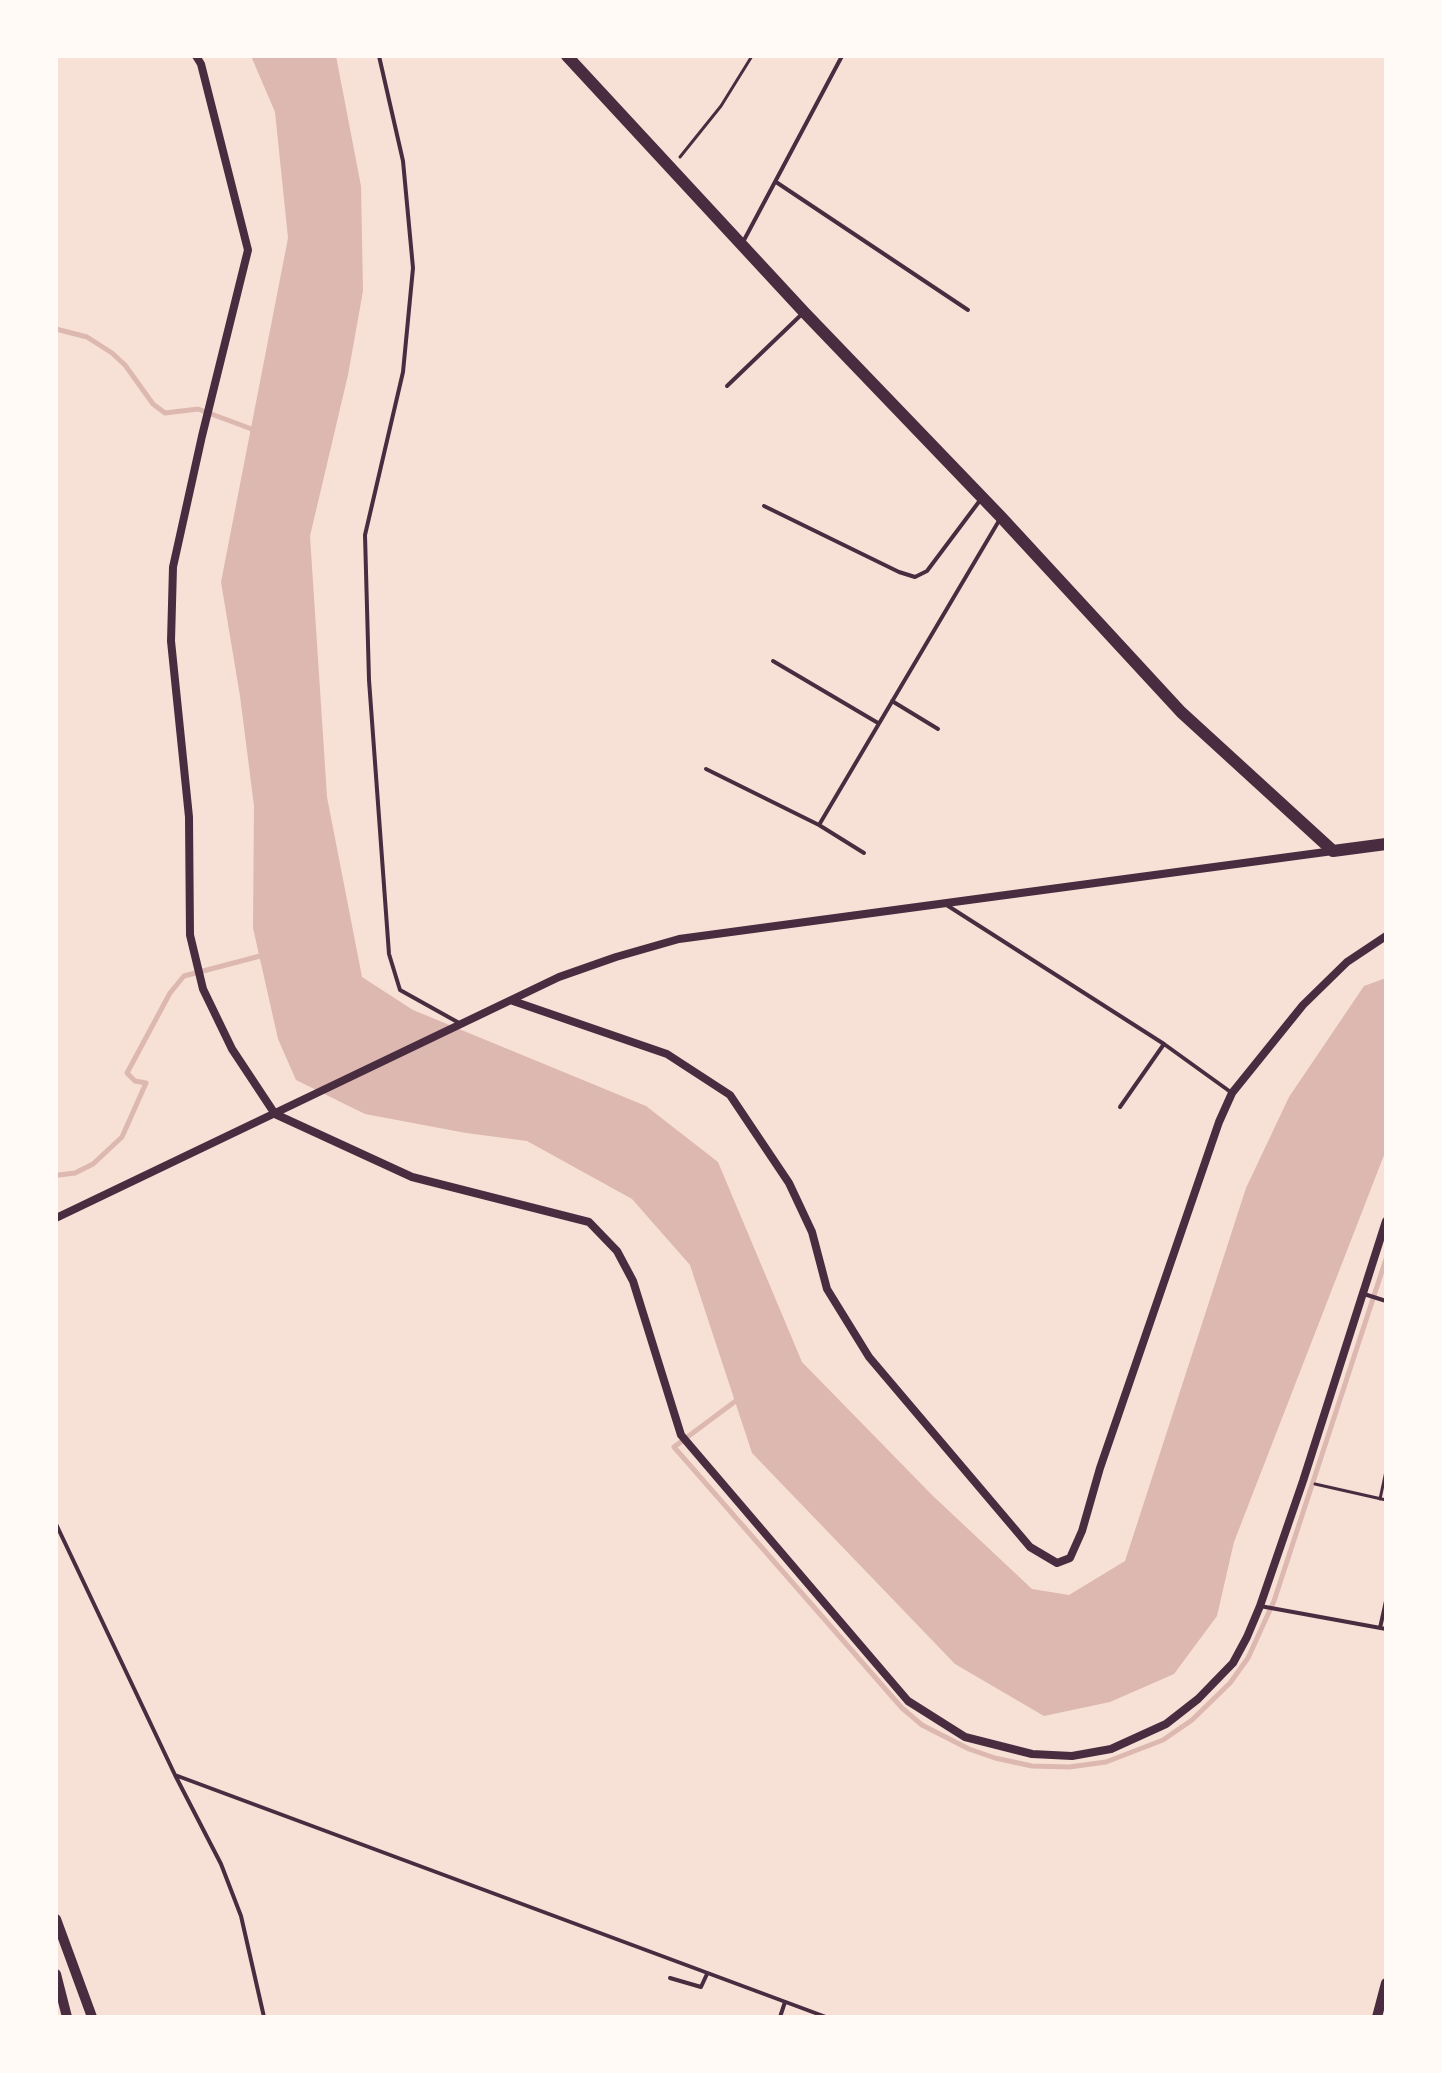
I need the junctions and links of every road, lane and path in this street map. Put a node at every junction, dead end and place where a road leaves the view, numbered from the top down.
1 (196, 56) edge
2 (379, 56) edge
3 (567, 56) edge
4 (752, 56) edge
5 (842, 56) edge
6 (671, 168) junction
7 (776, 182) junction
8 (742, 244) junction
9 (968, 310) dead end
10 (804, 312) junction
11 (727, 386) dead end
12 (983, 497) junction
13 (764, 506) dead end
14 (1001, 517) junction
15 (773, 661) dead end
16 (892, 701) junction
17 (879, 723) junction
18 (938, 729) dead end
19 (706, 769) dead end
20 (819, 825) junction
21 (1386, 844) edge
22 (1333, 851) junction
23 (864, 853) dead end
24 (943, 903) junction
25 (1386, 936) edge
26 (513, 1001) junction
27 (464, 1025) junction
28 (1164, 1044) junction
29 (1232, 1093) junction
30 (1120, 1107) dead end
31 (275, 1114) junction
32 (56, 1218) edge
33 (1386, 1221) edge
34 (1361, 1294) junction
35 (1386, 1301) edge
36 (1386, 1471) edge
37 (1303, 1481) junction
38 (1380, 1499) junction
39 (1386, 1500) edge
40 (56, 1524) edge
41 (1386, 1601) edge
42 (1260, 1606) junction
43 (1383, 1628) edge
44 (175, 1775) junction
45 (56, 1919) edge
46 (56, 1974) edge
47 (707, 1974) junction
48 (670, 1978) dead end
49 (1386, 1983) edge
50 (785, 2002) junction
51 (67, 2017) edge
52 (92, 2017) edge
53 (264, 2017) edge
54 (780, 2017) edge
55 (826, 2017) edge
56 (1377, 2017) edge

1 - 31 street
2 - 27 lane
3 - 6 main road
4 - 6 path
5 - 7 lane
6 - 8 main road
7 - 8 lane
7 - 9 lane
8 - 10 main road
10 - 11 lane
10 - 12 main road
12 - 13 lane
12 - 14 main road
14 - 16 lane
14 - 22 main road
15 - 17 lane
16 - 17 lane
16 - 18 lane
17 - 20 lane
19 - 20 lane
20 - 23 lane
21 - 22 main road
22 - 24 street
24 - 26 street
24 - 28 lane
25 - 29 street
26 - 27 street
26 - 29 street
27 - 31 street
28 - 29 lane
28 - 30 lane
31 - 32 street
31 - 42 street
33 - 34 street
34 - 35 lane
34 - 37 street
36 - 38 path
37 - 38 path
37 - 42 street
38 - 39 path
40 - 44 lane
41 - 43 lane
42 - 43 lane
44 - 47 lane
44 - 53 lane
45 - 52 street
46 - 51 street
47 - 48 lane
47 - 50 lane
49 - 56 street
50 - 54 lane
50 - 55 lane

